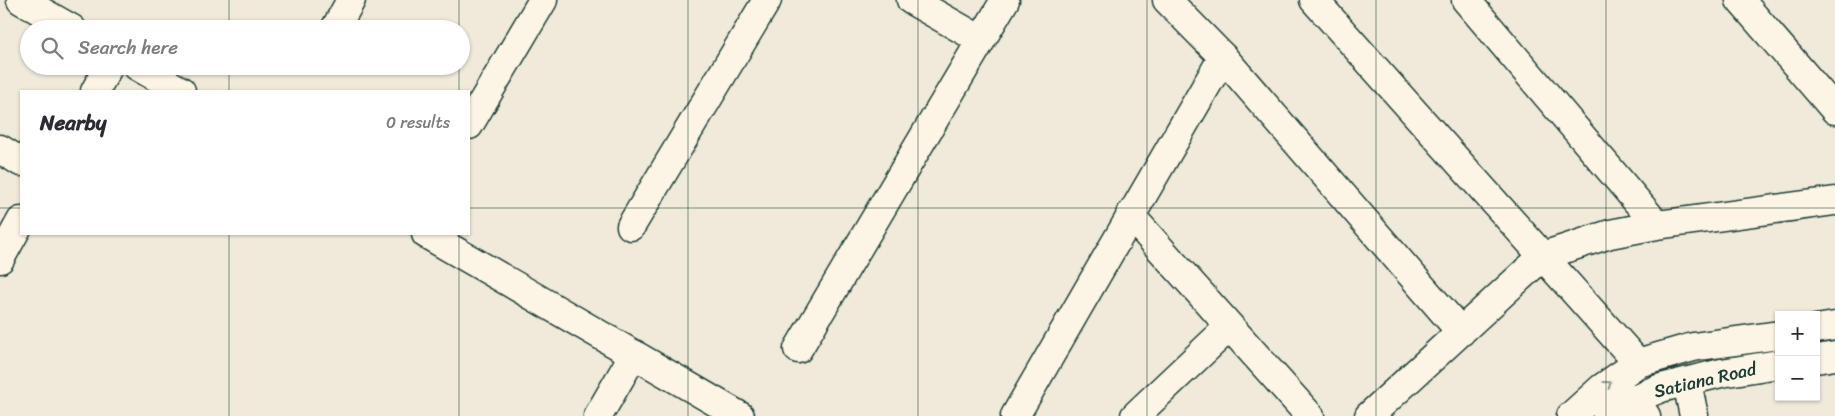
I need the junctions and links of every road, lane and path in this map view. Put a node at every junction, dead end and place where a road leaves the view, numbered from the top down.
1 (21, 0) edge
2 (351, 0) edge
3 (543, 0) edge
4 (767, 0) edge
5 (911, 0) edge
6 (1005, 0) edge
7 (1167, 0) edge
8 (1314, 0) edge
9 (1466, 0) edge
10 (1740, 0) edge
11 (56, 20) edge
12 (340, 20) edge
13 (981, 40) junction
14 (1223, 57) junction
15 (104, 75) edge
16 (153, 75) edge
17 (96, 90) edge
18 (179, 90) edge
19 (1835, 110) edge
20 (470, 123) edge
21 (0, 149) edge
22 (20, 161) edge
23 (1835, 201) edge
24 (1130, 216) junction
25 (20, 224) edge
26 (1657, 225) junction
27 (631, 226) dead end
28 (428, 235) edge
29 (1543, 256) junction
30 (0, 259) edge
31 (1835, 326) edge
32 (1229, 327) junction
33 (1820, 328) edge
34 (1461, 332) junction
35 (1775, 335) edge
36 (798, 348) dead end
37 (634, 354) junction
38 (1835, 356) edge
39 (1820, 358) edge
40 (1638, 363) junction
41 (1775, 365) edge
42 (1687, 382) junction
43 (1640, 408) edge
44 (598, 416) edge
45 (740, 416) edge
46 (1015, 416) edge
47 (1135, 416) edge
48 (1310, 416) edge
49 (1369, 416) edge
50 (1571, 416) edge
51 (1607, 416) edge
52 (1694, 416) edge

1 - 11 street
2 - 12 street
3 - 20 street
4 - 27 street
5 - 13 street
6 - 13 street
7 - 14 street
8 - 29 street
9 - 26 street
10 - 19 street
13 - 36 street
14 - 24 street
14 - 34 street
15 - 17 street
16 - 18 street
21 - 22 street
23 - 26 street
24 - 32 street
24 - 46 street
25 - 30 street
26 - 29 street
28 - 37 street
29 - 34 street
29 - 40 street
31 - 33 street
32 - 47 street
32 - 48 street
34 - 49 street
35 - 40 street, Satiana Road
37 - 44 street
37 - 45 street
38 - 39 street
50 -> 40 street, Satiana Road
41 - 42 street, Satiana Road
42 - 43 street, Satiana Road
42 - 52 street
43 - 51 street, Satiana Road

